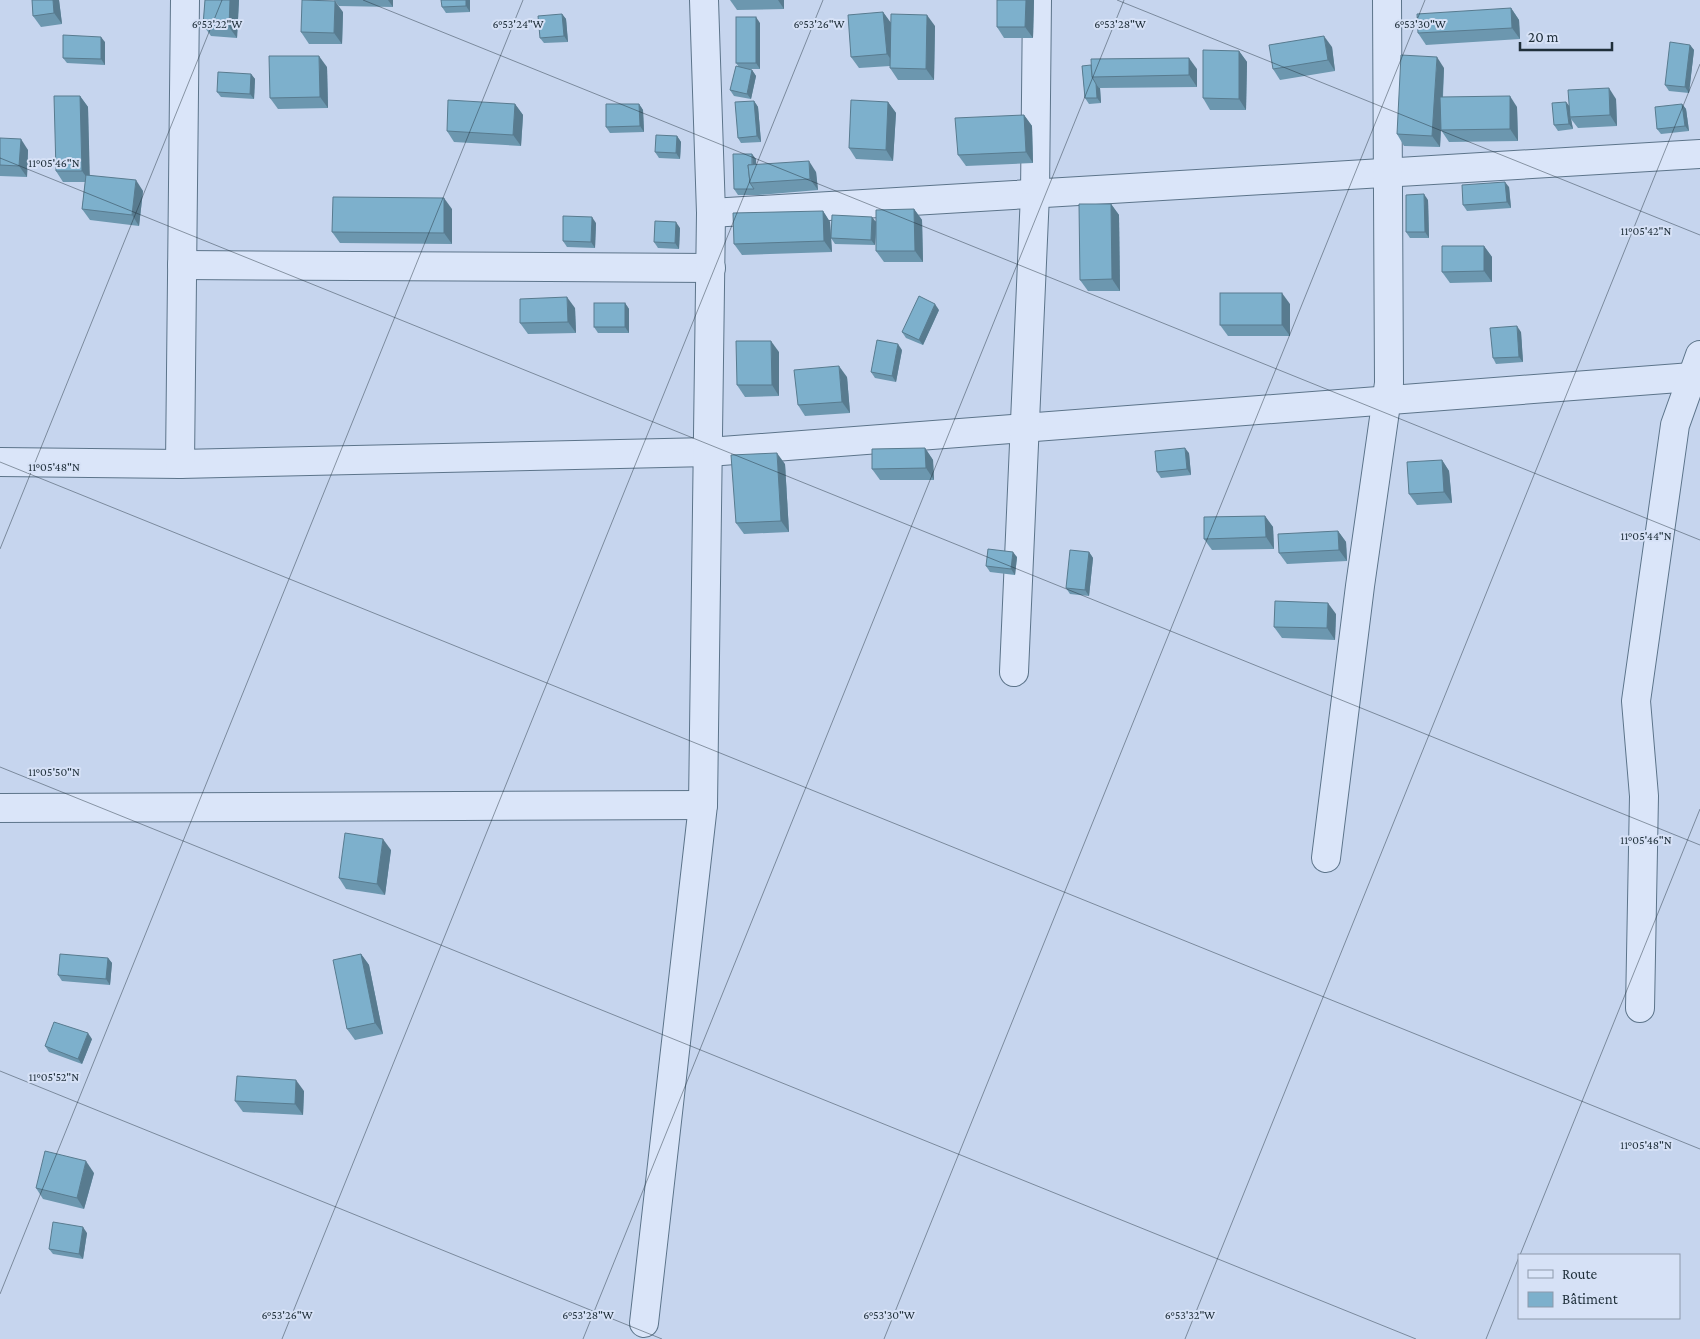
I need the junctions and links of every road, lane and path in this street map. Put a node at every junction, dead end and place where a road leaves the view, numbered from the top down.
1 (185, 0) edge
2 (704, 0) edge
3 (1037, 0) edge
4 (1387, 0) edge
5 (1700, 154) edge
6 (1388, 173) junction
7 (1035, 194) junction
8 (711, 213) junction
9 (182, 265) junction
10 (711, 268) junction
11 (1696, 366) edge
12 (1386, 400) junction
13 (1024, 428) junction
14 (709, 452) junction
15 (0, 462) edge
16 (180, 464) junction
17 (1014, 672) dead end
18 (703, 804) junction
19 (0, 808) edge
20 (1326, 858) dead end
21 (1640, 1008) dead end
22 (644, 1323) dead end

1 - 9 street
2 - 8 street
3 - 7 street
4 - 6 street
5 - 6 street
6 - 7 street
6 - 12 street
7 - 8 street
7 - 13 street
8 - 10 street
9 - 10 street
9 - 16 street
10 - 14 street
11 - 12 street
11 - 21 street
12 - 13 street
12 - 20 street
13 - 14 street
13 - 17 street
14 - 16 street
14 - 18 street
15 - 16 street
18 - 19 street
18 - 22 street

